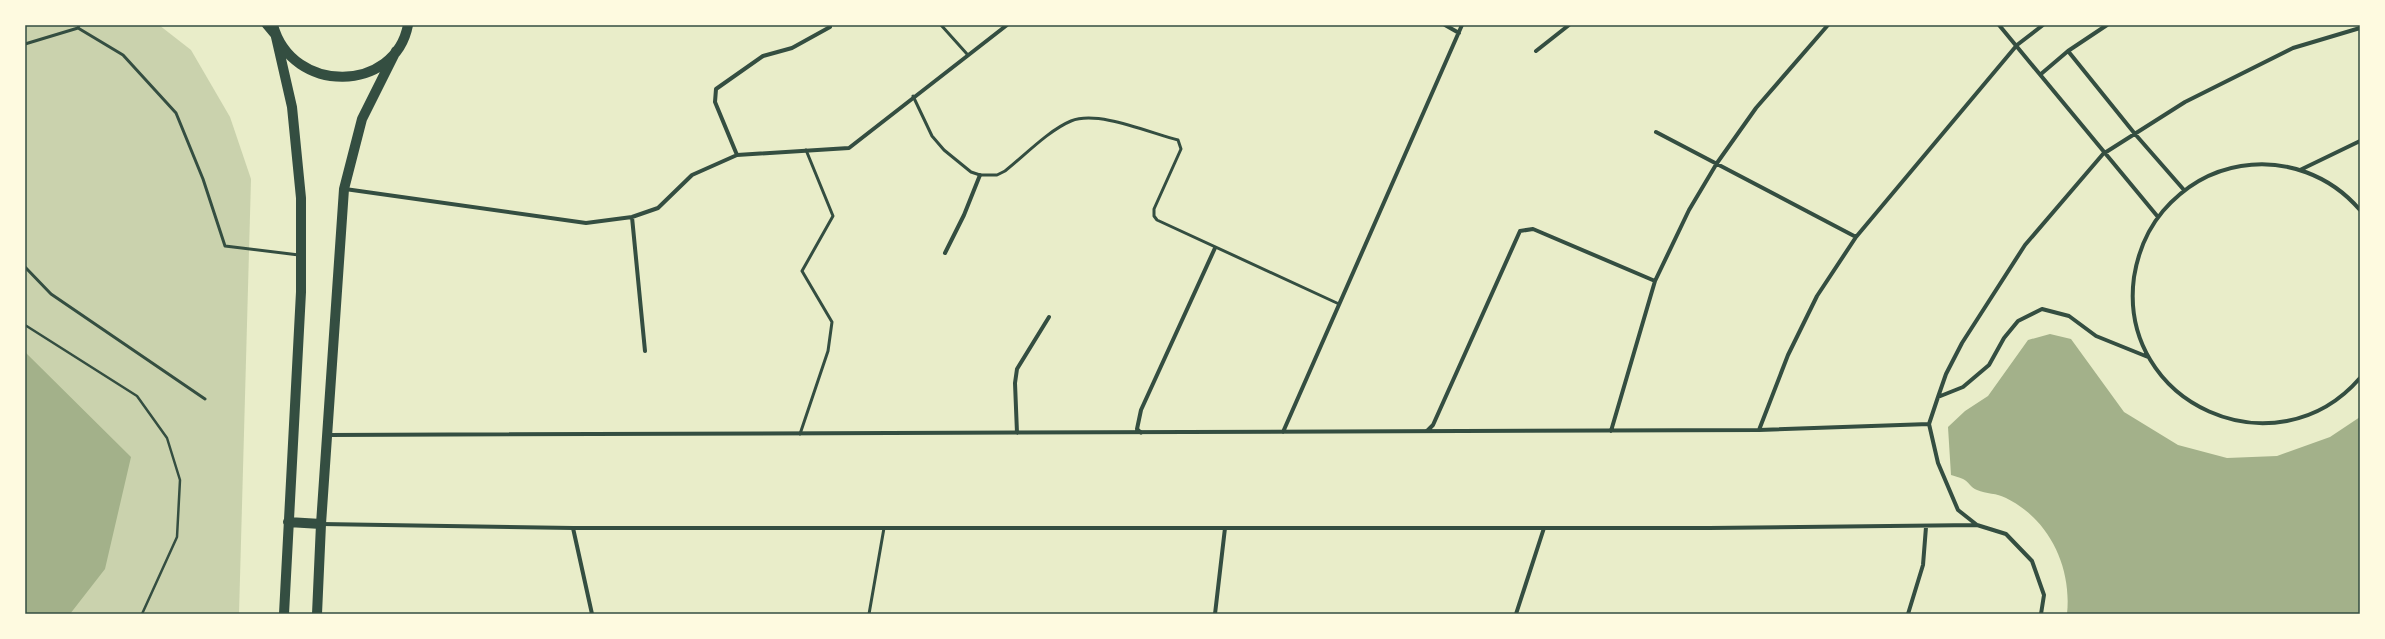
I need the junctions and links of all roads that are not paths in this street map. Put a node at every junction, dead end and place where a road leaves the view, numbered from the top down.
1 (266, 25) edge
2 (273, 25) edge
3 (941, 25) edge
4 (1007, 25) edge
5 (1445, 25) edge
6 (1462, 25) edge
7 (1569, 25) edge
8 (1828, 25) edge
9 (1999, 25) edge
10 (2043, 25) edge
11 (2107, 25) edge
12 (78, 27) edge
13 (409, 27) edge
14 (830, 27) dead end
15 (2360, 28) edge
16 (1459, 33) junction
17 (276, 37) junction
18 (25, 44) edge
19 (2017, 45) junction
20 (1536, 51) dead end
21 (2068, 51) junction
22 (396, 52) junction
23 (967, 54) junction
24 (2041, 74) junction
25 (913, 96) junction
26 (1656, 132) dead end
27 (2135, 134) junction
28 (2360, 141) edge
29 (806, 150) junction
30 (2104, 154) junction
31 (737, 155) junction
32 (1717, 163) junction
33 (2300, 170) junction
34 (980, 175) junction
35 (344, 189) junction
36 (2184, 190) junction
37 (2360, 210) edge
38 (2158, 217) junction
39 (632, 218) junction
40 (1856, 237) junction
41 (1214, 248) junction
42 (945, 253) dead end
43 (301, 255) junction
44 (25, 267) edge
45 (1656, 281) junction
46 (1339, 304) junction
47 (1049, 317) dead end
48 (644, 351) dead end
49 (2149, 357) junction
50 (2360, 378) edge
51 (1938, 397) junction
52 (205, 399) dead end
53 (1929, 424) junction
54 (1759, 430) junction
55 (1427, 431) junction
56 (1611, 431) junction
57 (1141, 432) junction
58 (1283, 432) junction
59 (1017, 433) junction
60 (800, 434) junction
61 (327, 435) junction
62 (288, 522) junction
63 (321, 524) junction
64 (1976, 525) junction
65 (1926, 527) junction
66 (572, 528) junction
67 (884, 528) junction
68 (1225, 528) junction
69 (1544, 528) junction
70 (284, 614) edge
71 (317, 614) edge
72 (592, 614) edge
73 (869, 614) edge
74 (1215, 614) edge
75 (1516, 614) edge
76 (1908, 614) edge
77 (2040, 614) edge

1 - 17 main road
2 - 17 main road
3 - 23 lane
4 - 23 street
5 - 16 street
6 - 16 street
7 - 20 street
8 - 32 street
9 - 19 street
10 - 19 street
11 - 21 street
12 - 18 lane
12 - 43 lane
13 - 22 main road
14 - 31 street
15 - 27 street
16 - 46 street
17 - 22 main road
17 - 43 main road
19 - 24 street
19 - 40 street
21 - 24 street
21 - 27 street
22 - 35 main road
23 - 25 street
24 - 30 street
25 - 29 street
25 - 34 lane
26 - 32 street
27 - 30 street
27 - 36 street
28 - 33 street
29 - 31 street
29 - 60 lane
30 - 38 street
30 - 51 street
31 - 39 street
32 - 40 street
32 - 45 street
33 - 36 street
33 - 37 street
34 - 41 lane
34 - 42 street
35 - 39 street
35 - 61 main road
36 - 38 street
38 - 49 street
39 - 48 street
40 - 54 street
41 - 46 lane
41 - 57 street
43 - 62 main road
44 - 52 lane
45 - 55 street
45 - 56 street
46 - 58 street
47 - 59 street
49 - 50 street
49 - 51 street
51 - 53 street
53 - 54 street
53 - 64 street
54 - 56 street
55 - 56 street
55 - 58 street
57 - 58 street
57 - 59 street
59 - 60 street
60 - 61 street
61 - 63 main road
62 - 63 main road
62 - 70 main road
63 - 66 street
63 - 71 main road
64 - 65 street
64 - 77 street
65 - 69 street
65 - 76 street
66 - 67 street
66 - 72 street
67 - 68 street
67 - 73 lane
68 - 69 street
68 - 74 street
69 - 75 street

